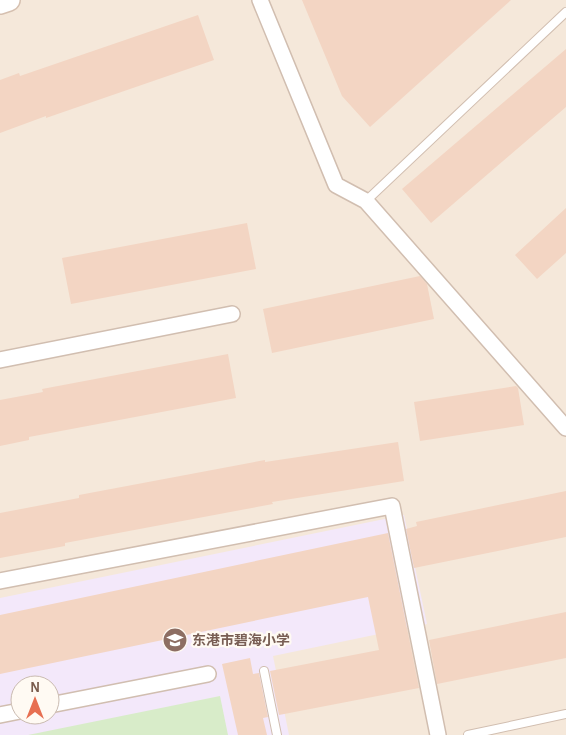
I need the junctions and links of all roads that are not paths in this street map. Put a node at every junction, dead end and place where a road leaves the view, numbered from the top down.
1 (9, 0) edge
2 (260, 0) edge
3 (0, 4) edge
4 (566, 12) edge
5 (366, 201) junction
6 (232, 314) dead end
7 (0, 360) edge
8 (566, 428) edge
9 (0, 582) edge
10 (264, 672) dead end
11 (208, 674) dead end
12 (60, 703) edge
13 (566, 714) edge
14 (277, 735) edge
15 (438, 735) edge
16 (468, 735) edge

1 - 3 street
2 - 5 street
4 - 5 lane
5 - 8 street
6 - 7 street
9 - 15 street
10 - 14 lane
11 - 12 street
13 - 16 lane

